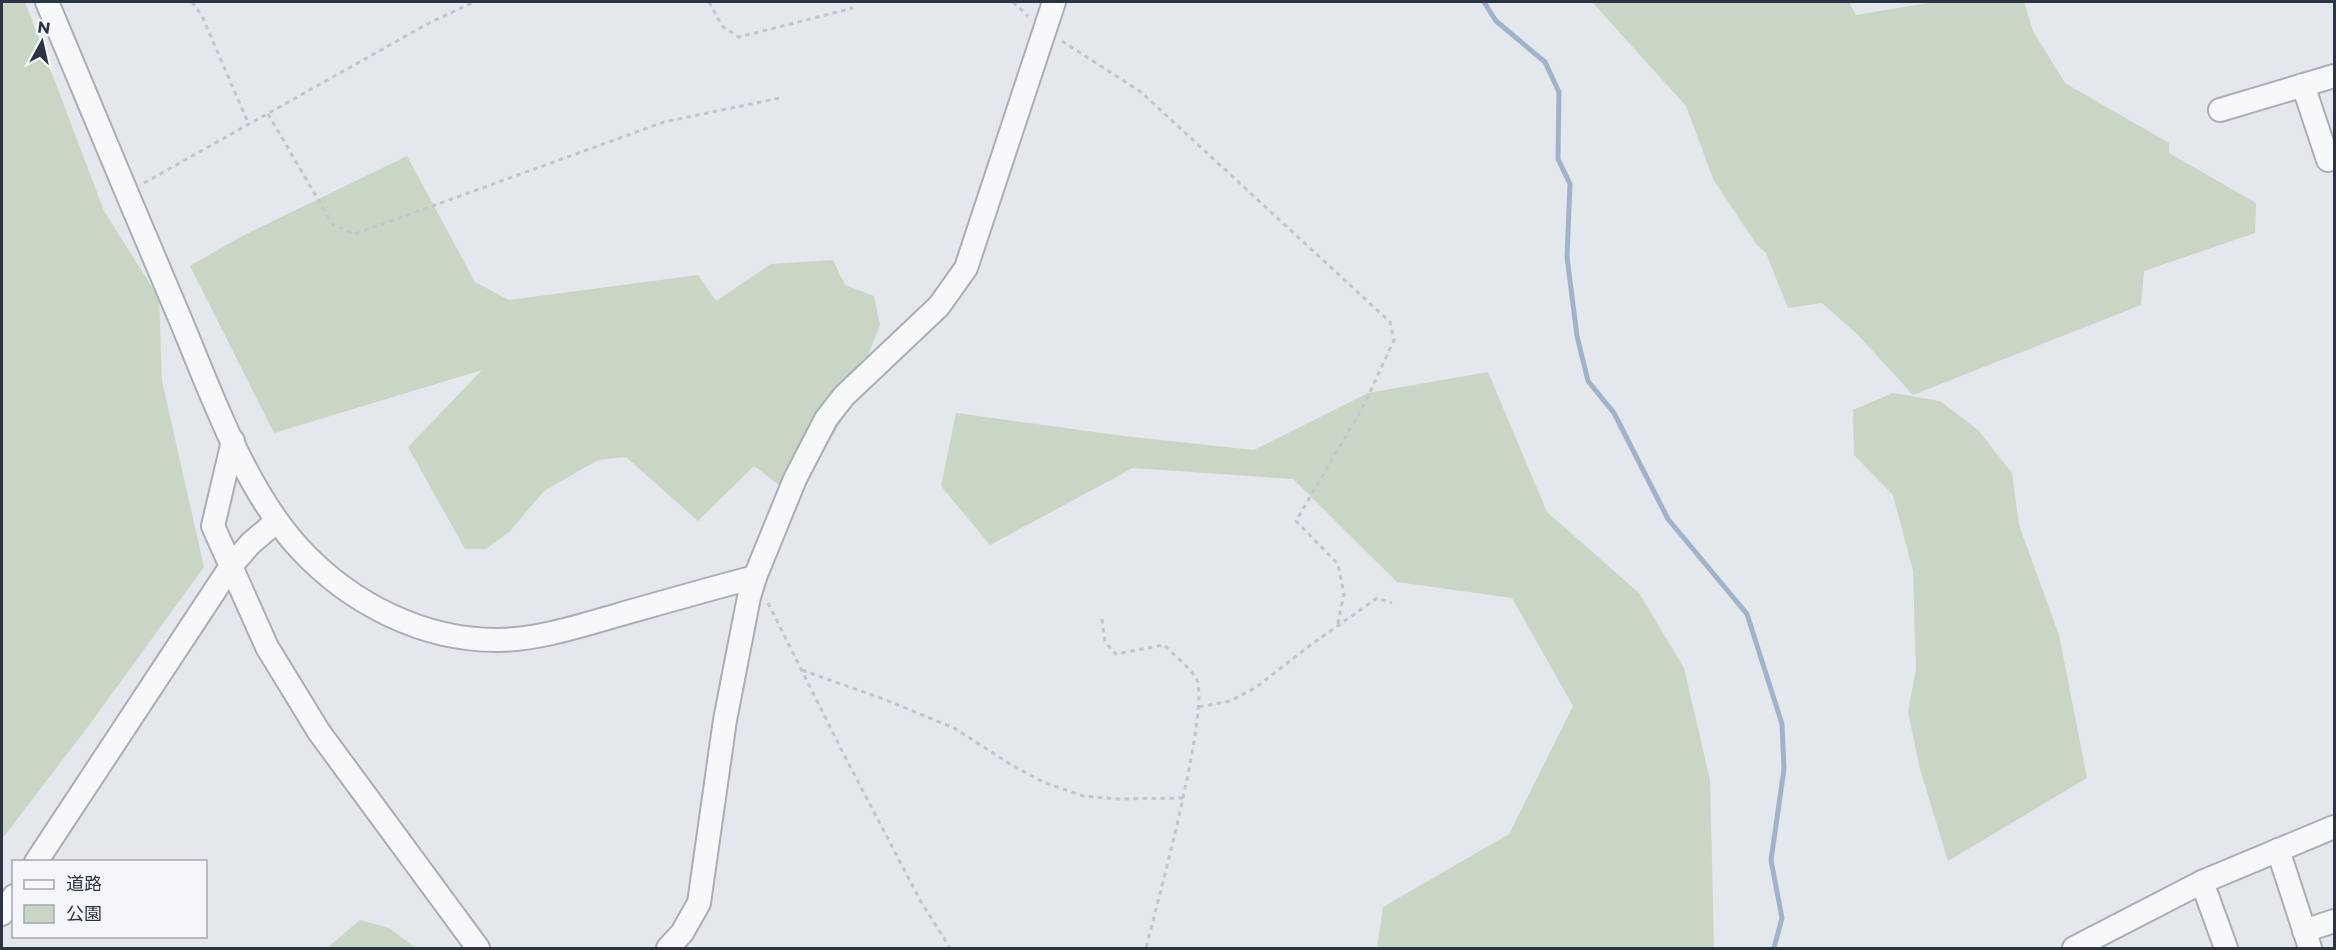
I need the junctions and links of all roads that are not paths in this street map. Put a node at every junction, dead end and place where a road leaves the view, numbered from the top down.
1 (47, 2) edge
2 (1054, 2) edge
3 (2334, 76) edge
4 (2303, 85) junction
5 (2220, 110) dead end
6 (2334, 158) edge
7 (233, 441) junction
8 (277, 521) junction
9 (231, 566) junction
10 (755, 577) junction
11 (2334, 827) edge
12 (2278, 850) junction
13 (37, 860) edge
14 (2202, 882) junction
15 (12, 899) edge
16 (2, 914) edge
17 (2334, 921) edge
18 (2307, 940) edge
19 (478, 948) edge
20 (668, 948) edge
21 (2074, 948) edge
22 (2226, 948) edge

1 - 7 street
2 - 10 street
3 - 4 street
4 - 5 street
4 - 6 street
7 - 8 street
7 - 9 street
8 - 9 street
8 - 10 street
9 - 13 street
9 - 19 street
10 - 20 street
11 - 12 street
12 - 14 street
12 - 18 street
14 - 21 street
14 - 22 street
15 - 16 street
17 - 18 street

